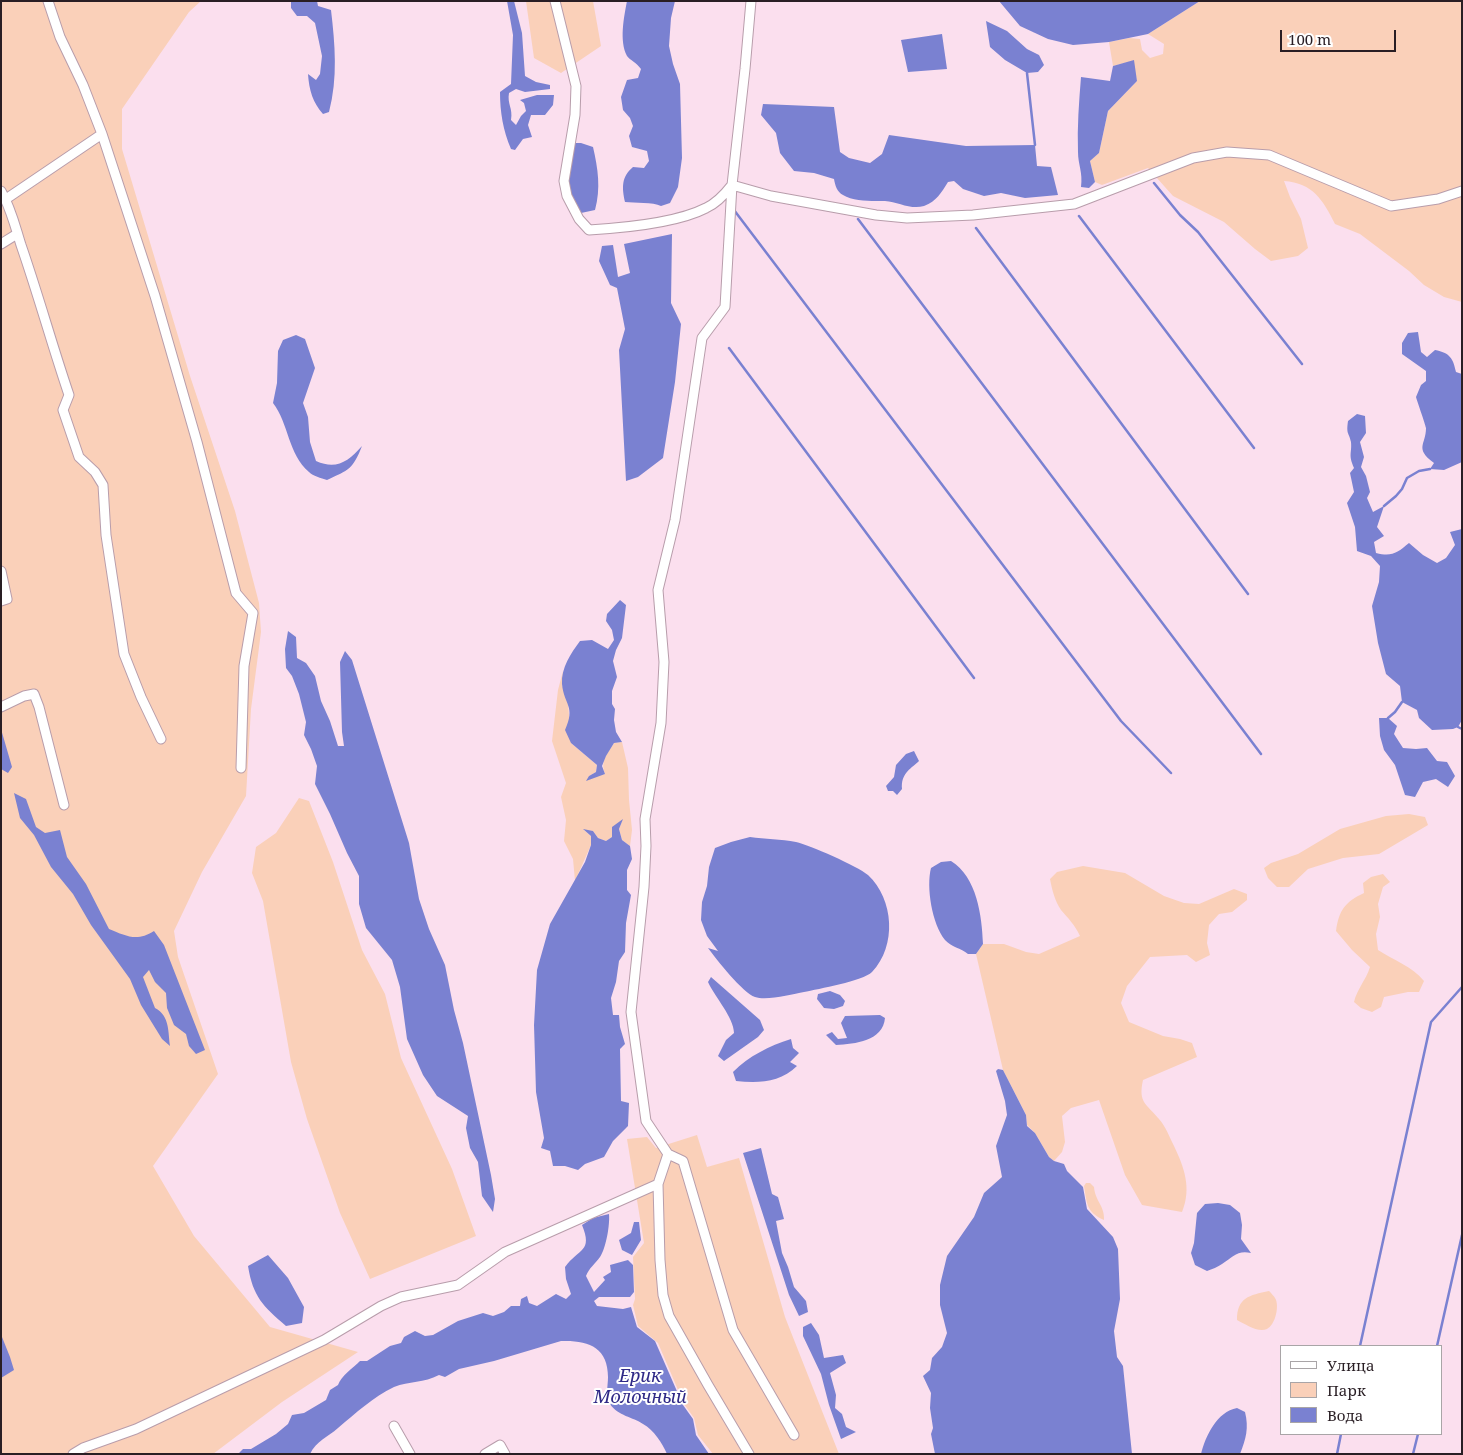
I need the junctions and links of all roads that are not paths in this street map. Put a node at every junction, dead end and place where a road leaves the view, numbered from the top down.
1 (48, 1) edge
2 (555, 1) edge
3 (751, 1) edge
4 (102, 134) junction
5 (732, 185) junction
6 (1462, 192) edge
7 (4, 195) edge
8 (17, 234) junction
9 (1, 244) edge
10 (1, 571) edge
11 (1, 601) edge
12 (1, 707) edge
13 (161, 738) dead end
14 (241, 768) dead end
15 (64, 805) dead end
16 (668, 1154) junction
17 (658, 1184) junction
18 (394, 1426) dead end
19 (794, 1436) dead end
20 (73, 1454) edge
21 (410, 1454) edge
22 (485, 1454) edge
23 (505, 1454) edge
24 (749, 1454) edge

1 - 4 street
2 - 5 street
3 - 5 street
4 - 7 street
4 - 14 street
5 - 6 street
5 - 16 street
7 - 8 street
8 - 9 street
8 - 13 street
10 - 11 street
12 - 15 street
16 - 17 street
16 - 19 street
17 - 20 street
17 - 24 street
18 - 21 street
22 - 23 street

